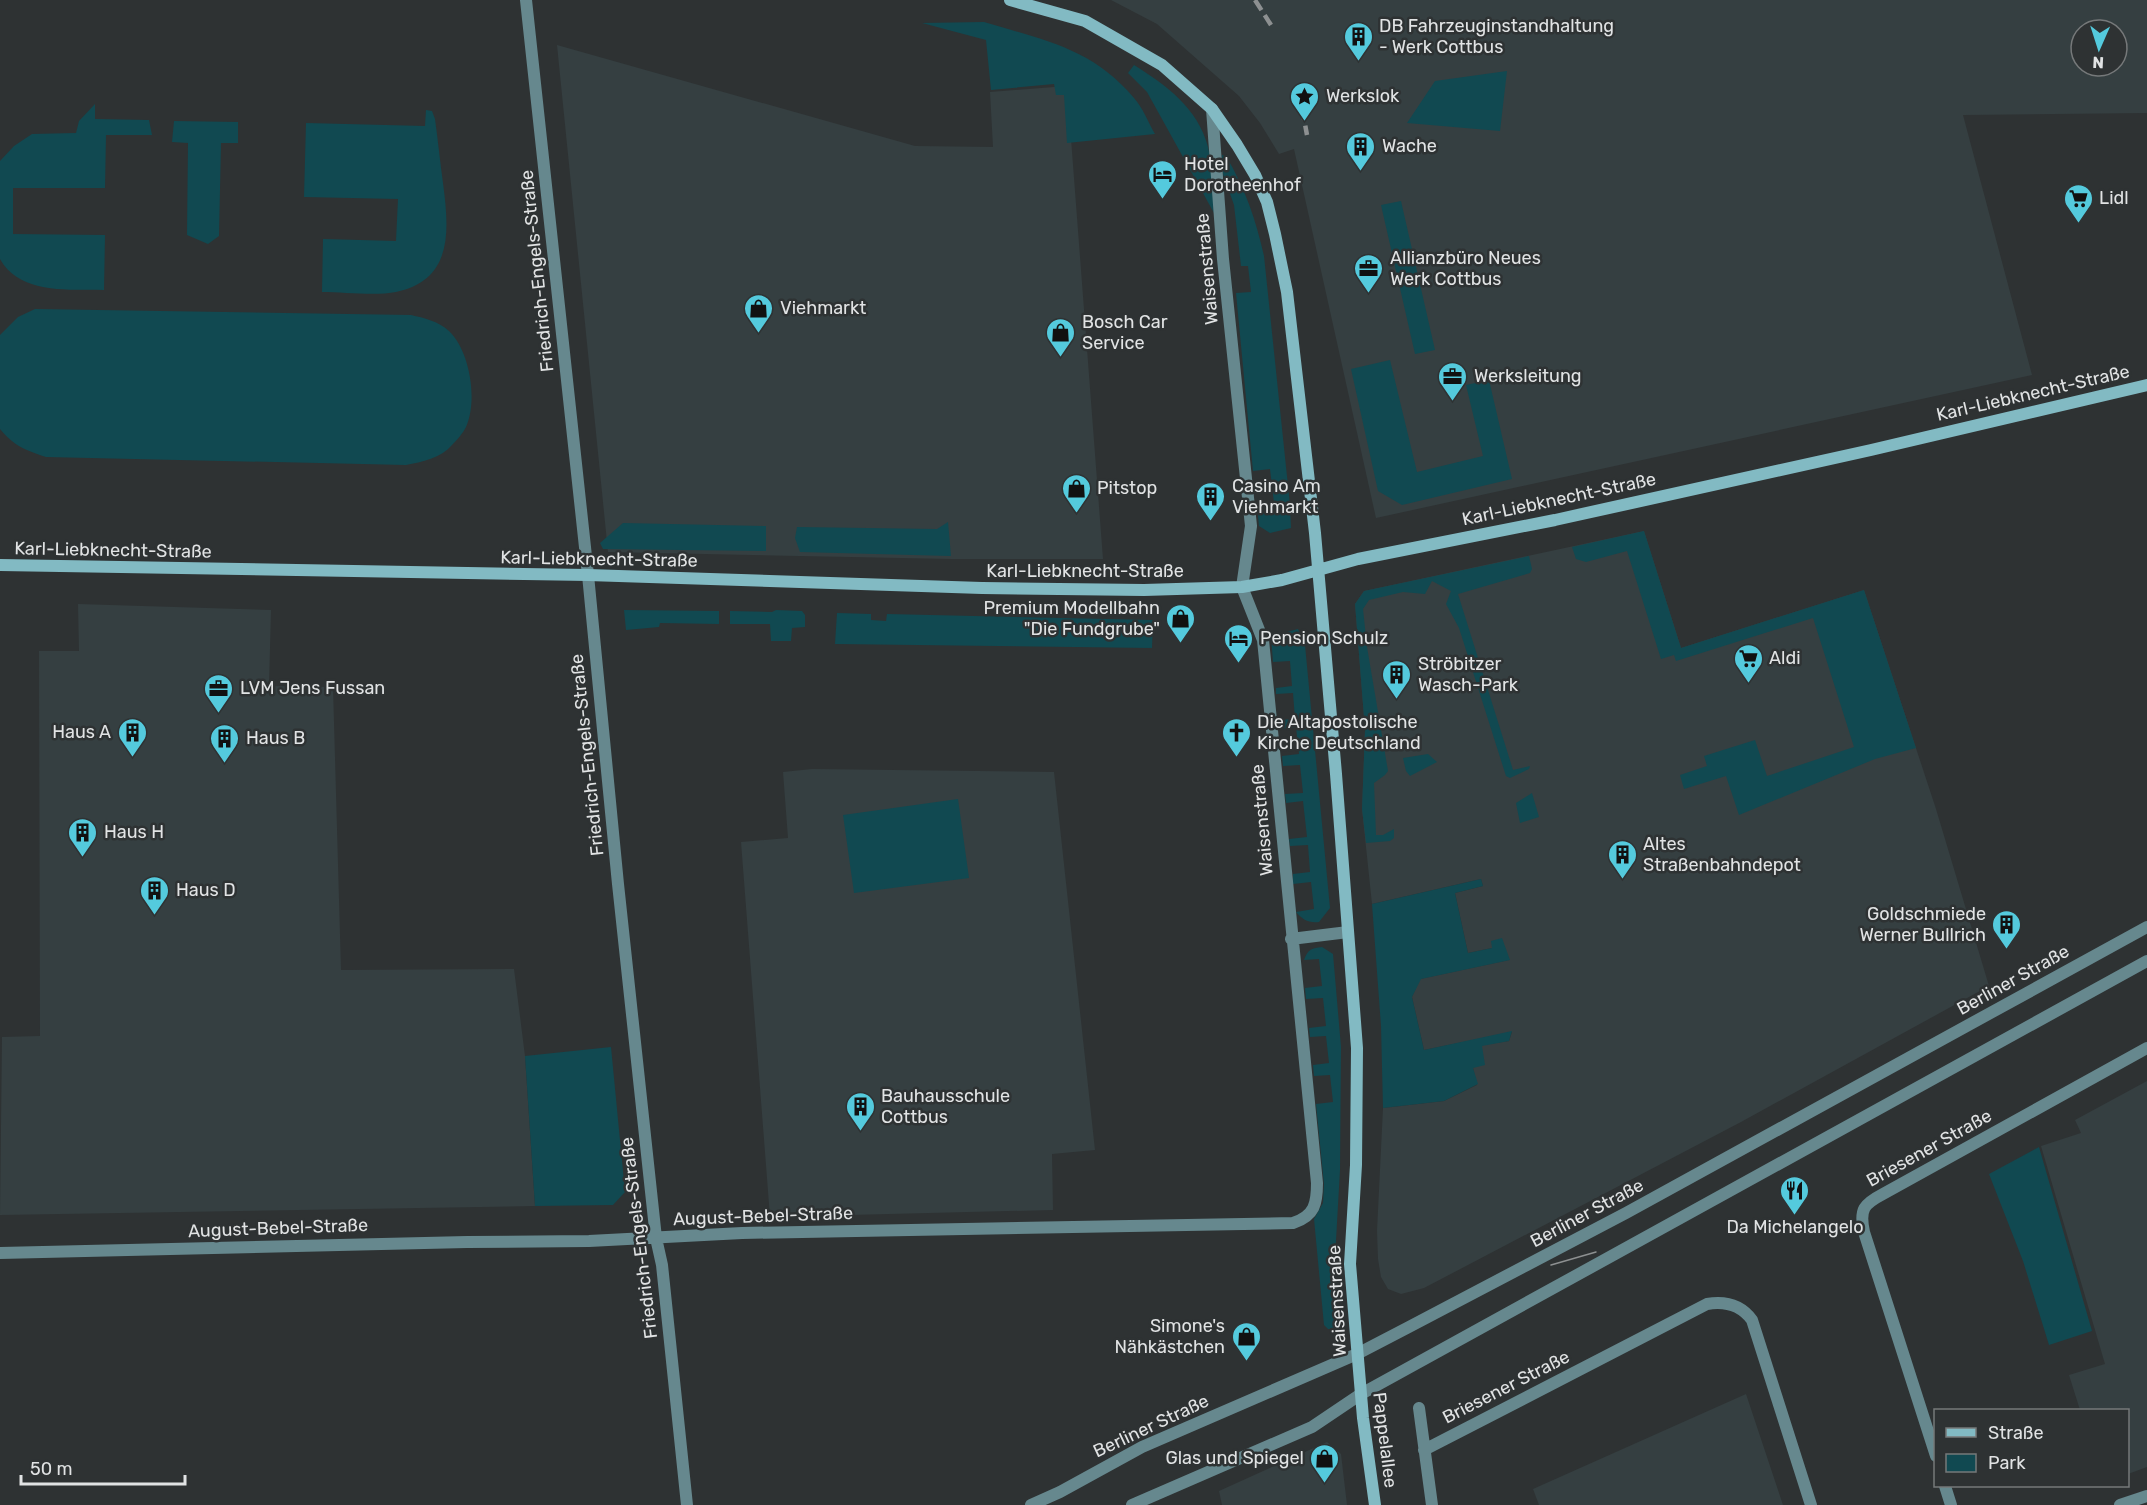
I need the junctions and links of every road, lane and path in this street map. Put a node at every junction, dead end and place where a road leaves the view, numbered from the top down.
1 (526, 0) edge
2 (1010, 0) edge
3 (1212, 109) junction
4 (2147, 385) edge
5 (0, 565) edge
6 (1318, 569) junction
7 (588, 575) junction
8 (1242, 587) junction
9 (2147, 927) edge
10 (1348, 932) junction
11 (1291, 939) junction
12 (2147, 961) edge
13 (2147, 1048) edge
14 (1309, 1214) joint
15 (656, 1238) junction
16 (0, 1253) edge
17 (1357, 1354) junction
18 (1359, 1380) joint
19 (1360, 1394) junction
20 (1419, 1408) dead end
21 (1424, 1450) junction
22 (1934, 1453) edge
23 (1946, 1487) edge
24 (2147, 1496) edge
25 (687, 1505) edge
26 (1031, 1505) edge
27 (1132, 1505) edge
28 (1376, 1505) edge
29 (1431, 1505) edge
30 (1811, 1505) edge
31 (1951, 1505) edge
32 (2120, 1505) edge

1 - 7 street, Friedrich-Engels-Straße
2 - 3 main road
3 - 6 main road, Waisenstraße
3 - 8 street, Waisenstraße
4 - 6 main road, Karl-Liebknecht-Straße
5 - 7 main road, Karl-Liebknecht-Straße
6 - 8 main road, Karl-Liebknecht-Straße
6 - 10 main road, Waisenstraße
7 - 8 main road, Karl-Liebknecht-Straße
7 - 15 street, Friedrich-Engels-Straße
8 - 11 street, Waisenstraße
9 - 17 street, Berliner Straße
10 - 11 street
10 - 17 main road, Waisenstraße
11 - 14 street, Waisenstraße
12 - 19 street
13 - 22 street, Briesener Straße
14 - 15 street, August-Bebel-Straße
15 - 16 street, August-Bebel-Straße
15 - 25 street, Friedrich-Engels-Straße
17 - 18 main road, Waisenstraße
17 - 26 street, Berliner Straße
18 - 19 main road, Pappelallee
19 - 27 street
19 - 28 main road, Pappelallee
20 - 21 street, Pappelallee
21 - 29 street, Pappelallee
21 - 30 street, Briesener Straße
23 - 31 street
24 - 32 street

